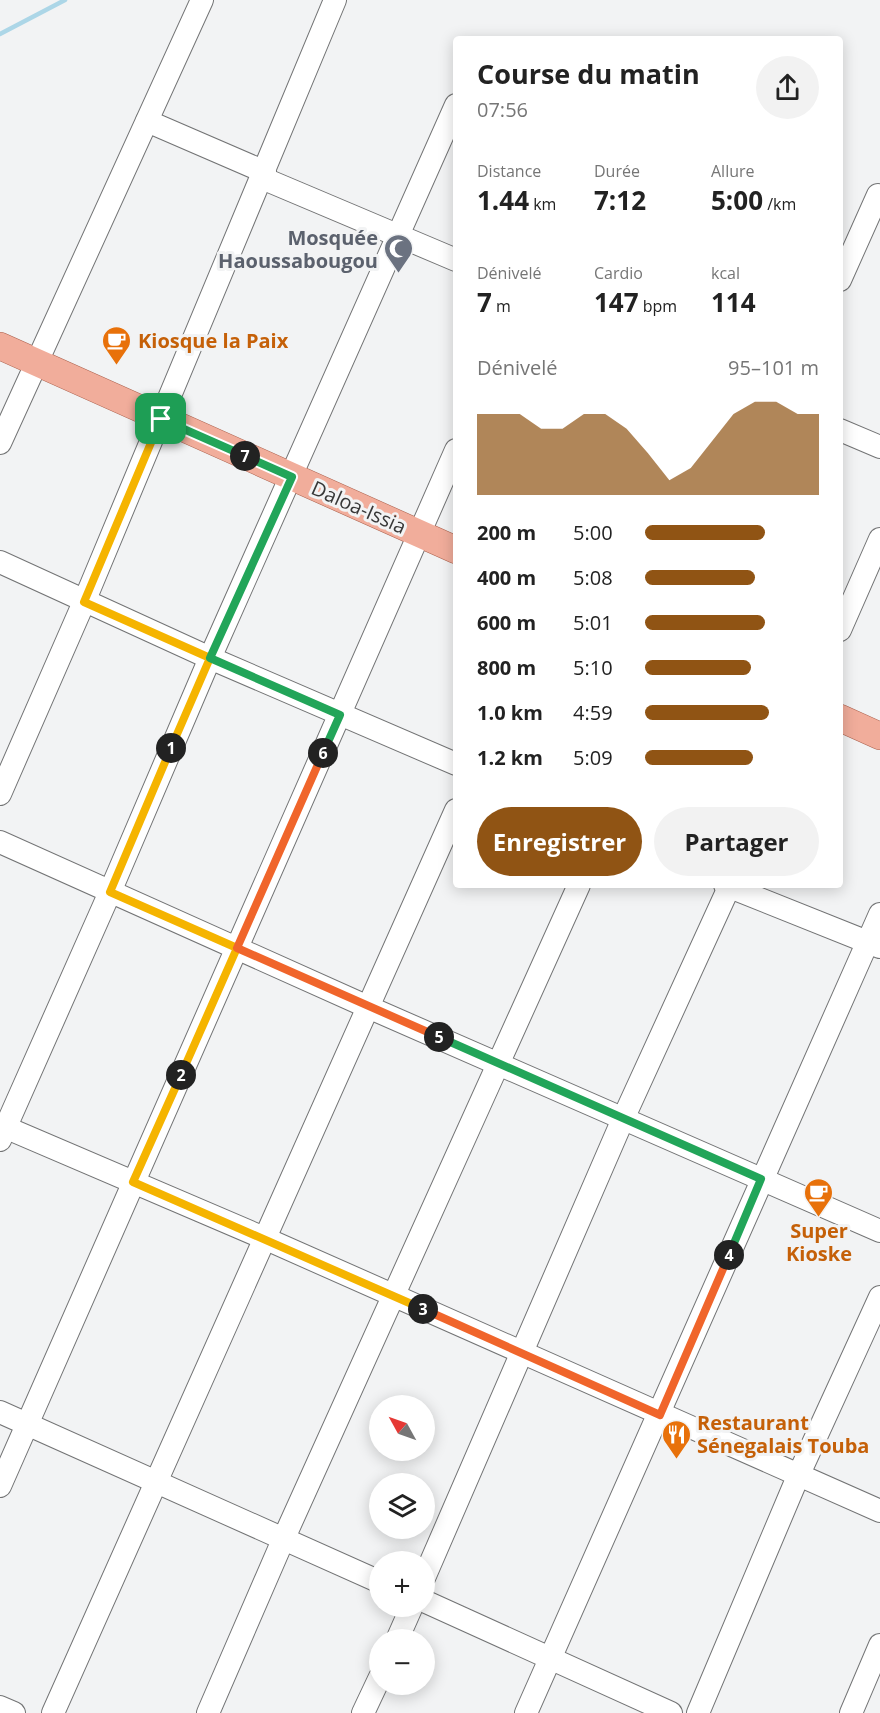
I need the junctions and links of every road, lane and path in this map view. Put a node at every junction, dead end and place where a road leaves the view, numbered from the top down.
1 (202, 0) edge
2 (335, 0) edge
3 (453, 112) edge
4 (147, 121) junction
5 (263, 175) junction
6 (878, 195) dead end
7 (397, 235) junction
8 (453, 259) edge
9 (843, 273) edge
10 (0, 346) edge
11 (37, 363) junction
12 (161, 419) junction
13 (843, 431) edge
14 (0, 442) edge
15 (880, 447) edge
16 (453, 457) edge
17 (292, 477) junction
18 (418, 534) junction
19 (880, 539) edge
20 (453, 549) edge
21 (0, 562) edge
22 (84, 602) junction
23 (843, 623) edge
24 (210, 658) junction
25 (340, 715) junction
26 (843, 719) edge
27 (880, 736) edge
28 (453, 763) edge
29 (0, 794) edge
30 (453, 817) edge
31 (0, 842) edge
32 (578, 888) edge
33 (727, 888) edge
34 (733, 888) edge
35 (110, 892) junction
36 (880, 914) edge
37 (874, 945) edge
38 (237, 948) junction
39 (368, 1007) junction
40 (499, 1063) junction
41 (623, 1119) junction
42 (2, 1131) edge
43 (761, 1179) junction
44 (133, 1182) junction
45 (880, 1231) edge
46 (264, 1238) junction
47 (395, 1296) junction
48 (880, 1297) edge
49 (522, 1353) junction
50 (0, 1412) edge
51 (660, 1415) junction
52 (28, 1424) junction
53 (799, 1474) junction
54 (156, 1481) junction
55 (0, 1486) edge
56 (880, 1511) edge
57 (282, 1540) junction
58 (435, 1553) edge
59 (369, 1577) edge
60 (435, 1606) edge
61 (880, 1645) edge
62 (551, 1658) junction
63 (372, 1695) edge
64 (0, 1707) edge
65 (14, 1713) edge
66 (52, 1713) edge
67 (208, 1713) edge
68 (363, 1713) edge
69 (526, 1713) edge
70 (671, 1713) edge
71 (698, 1713) edge
72 (851, 1713) edge

1 - 4 street
2 - 5 street
3 - 7 street
4 - 5 street
4 - 11 street
5 - 7 street
5 - 12 street
6 - 9 street
7 - 8 street
7 - 17 street
10 - 11 main road, Daloa-Issia
11 - 12 main road, Daloa-Issia
11 - 14 street
12 - 17 main road, Daloa-Issia
12 - 22 street
13 - 15 street
16 - 18 street
17 - 18 main road, Daloa-Issia
17 - 24 street
18 - 20 main road, Daloa-Issia
18 - 25 street
19 - 23 street
21 - 22 street
22 - 24 street
22 - 29 street
24 - 25 street
24 - 35 street
25 - 28 street
25 - 38 street
26 - 27 main road
30 - 39 street
31 - 35 street
32 - 40 street
33 - 41 street
34 - 37 street
35 - 38 street
35 - 42 street
36 - 37 street
37 - 43 street
38 - 39 street
38 - 44 street
39 - 40 street
39 - 46 street
40 - 41 street
40 - 47 street
41 - 43 street
41 - 49 street
42 - 44 street
43 - 45 street
43 - 51 street
44 - 46 street
44 - 52 street
46 - 47 street
46 - 54 street
47 - 49 street
47 - 57 street
48 - 53 street
49 - 51 street
49 - 58 street
50 - 52 street
51 - 53 street
51 - 62 street
52 - 54 street
52 - 55 street
53 - 56 street
53 - 71 street
54 - 57 street
54 - 66 street
57 - 59 street
57 - 67 street
60 - 62 street
61 - 72 street
62 - 69 street
62 - 70 street
63 - 68 street
64 - 65 street

